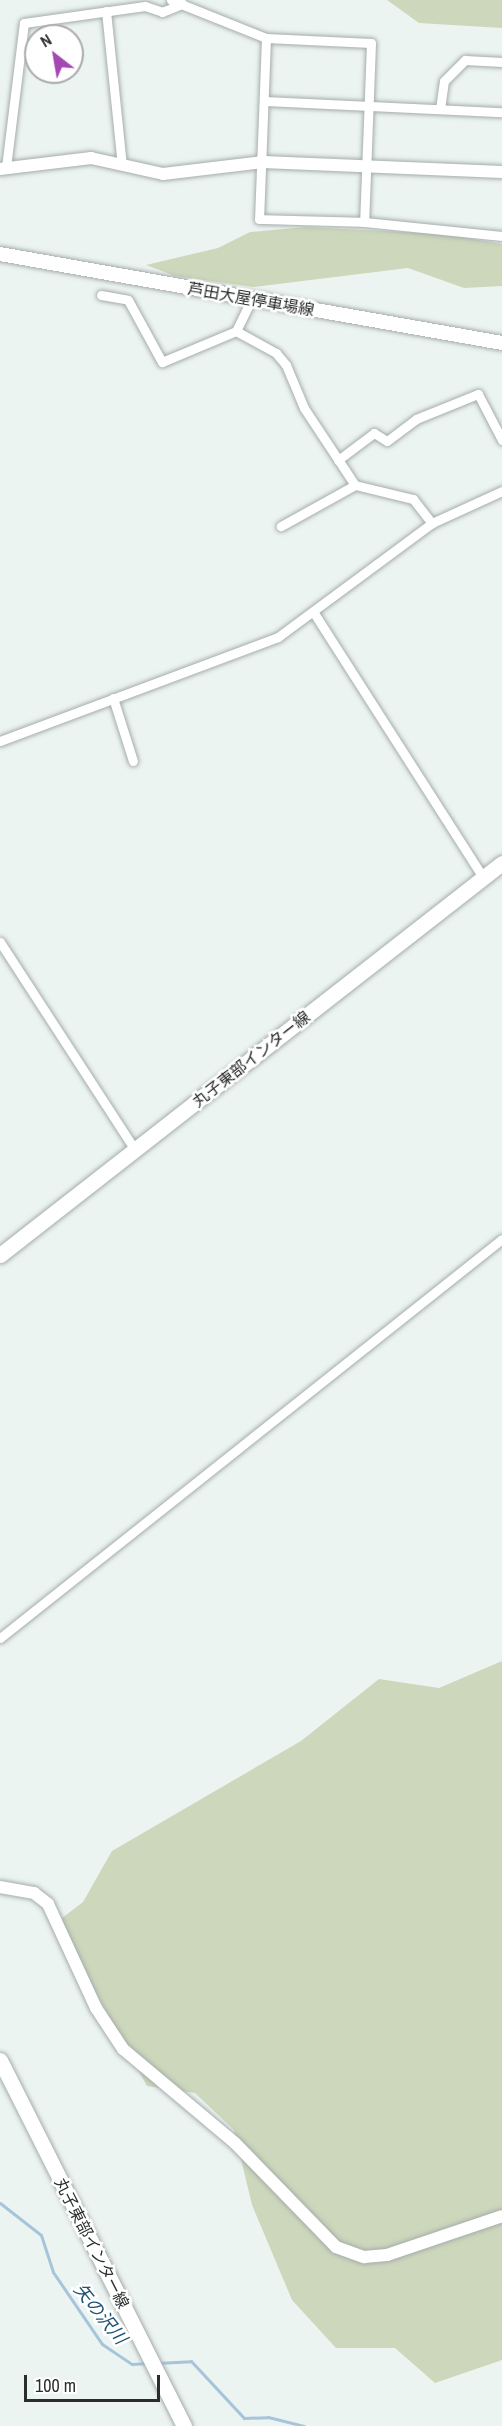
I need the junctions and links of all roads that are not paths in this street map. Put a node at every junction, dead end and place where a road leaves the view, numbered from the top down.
1 (171, 0) edge
2 (182, 4) junction
3 (106, 11) junction
4 (266, 38) junction
5 (502, 62) edge
6 (265, 101) junction
7 (369, 105) junction
8 (440, 109) junction
9 (502, 112) edge
10 (263, 162) junction
11 (122, 165) junction
12 (367, 165) junction
13 (3, 168) edge
14 (502, 172) edge
15 (364, 222) junction
16 (502, 236) edge
17 (0, 254) edge
18 (101, 295) dead end
19 (251, 300) junction
20 (236, 331) junction
21 (502, 343) edge
22 (502, 440) edge
23 (338, 460) junction
24 (355, 486) junction
25 (502, 491) edge
26 (432, 523) junction
27 (281, 526) dead end
28 (314, 614) junction
29 (113, 698) junction
30 (0, 741) edge
31 (133, 761) dead end
32 (502, 863) edge
33 (483, 877) junction
34 (0, 942) edge
35 (135, 1150) junction
36 (502, 1239) edge
37 (0, 1255) edge
38 (0, 1638) edge
39 (0, 1887) edge
40 (0, 2060) edge
41 (502, 2216) edge
42 (184, 2426) edge

1 - 2 street
2 - 3 street
2 - 4 street
3 - 11 street
3 - 13 street
4 - 6 street
4 - 7 street
5 - 8 street
6 - 7 street
6 - 10 street
7 - 8 street
7 - 12 street
8 - 9 street
10 - 11 street
10 - 12 street
10 - 15 street
11 - 13 street
12 - 14 street
12 - 15 street
15 - 16 street
17 - 19 main road, 芦田大屋停車場線
18 - 20 street
19 - 20 street
19 - 21 main road, 芦田大屋停車場線
20 - 23 street
22 - 23 street
23 - 24 street
24 - 26 street
24 - 27 street
25 - 26 street
26 - 28 street
28 - 29 street
28 - 33 street
29 - 30 street
29 - 31 street
32 - 33 main road, 丸子東部インター線
33 - 35 main road, 丸子東部インター線
34 - 35 street
35 - 37 main road, 丸子東部インター線
36 - 38 street
39 - 41 street
40 - 42 main road, 丸子東部インター線

